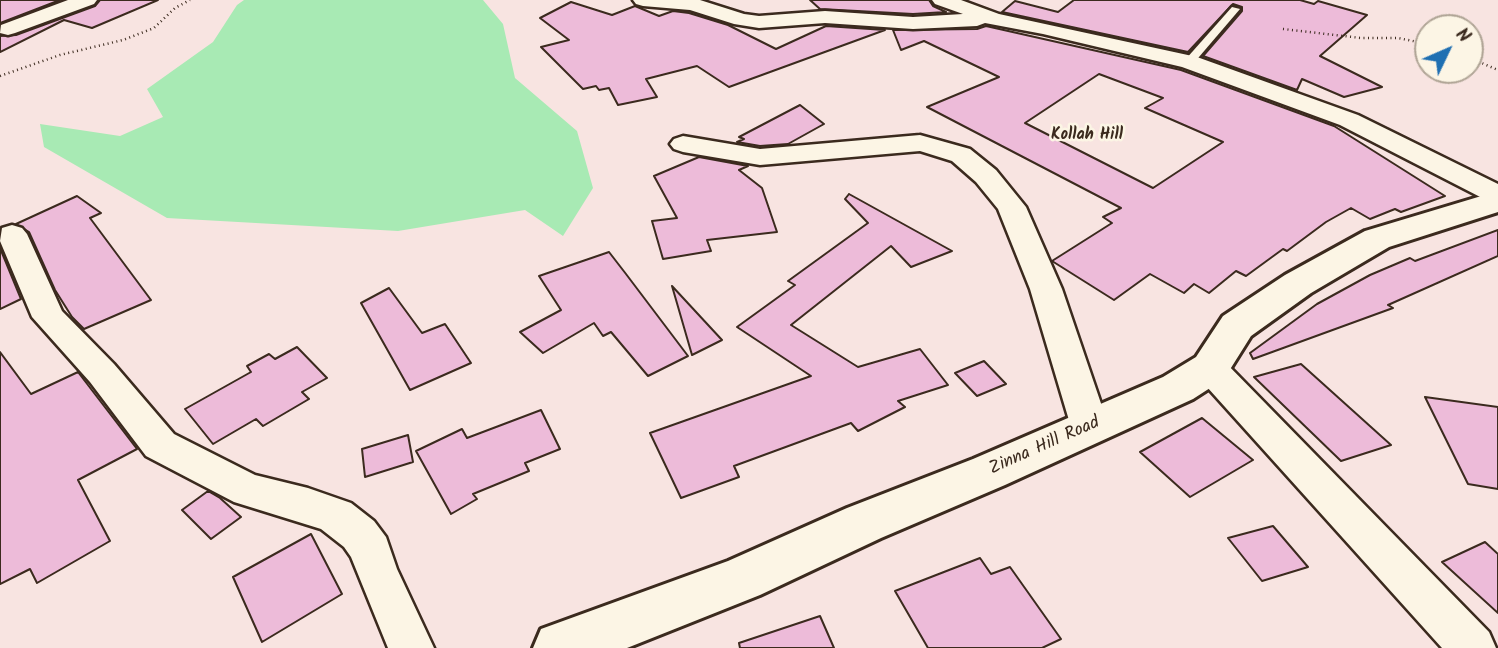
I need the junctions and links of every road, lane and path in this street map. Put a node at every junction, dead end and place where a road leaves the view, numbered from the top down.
1 (87, 0) edge
2 (190, 0) edge
3 (643, 0) edge
4 (942, 0) edge
5 (1235, 9) dead end
6 (985, 11) edge
7 (8, 29) dead end
8 (1283, 30) dead end
9 (1414, 41) edge
10 (1189, 62) junction
11 (0, 76) edge
12 (683, 144) dead end
13 (1498, 195) edge
14 (1498, 201) edge
15 (12, 234) dead end
16 (1210, 368) junction
17 (1090, 427) junction
18 (411, 648) edge
19 (560, 648) edge
20 (1472, 648) edge

1 - 7 street
2 - 11 path
3 - 6 street
4 - 6 street
5 - 10 lane
6 - 10 street
8 - 9 path
10 - 13 street
12 - 17 street
14 - 16 street, Zinna Hill Road
15 - 18 street
16 - 17 street, Zinna Hill Road
16 - 20 street
17 - 19 street, Zinna Hill Road

